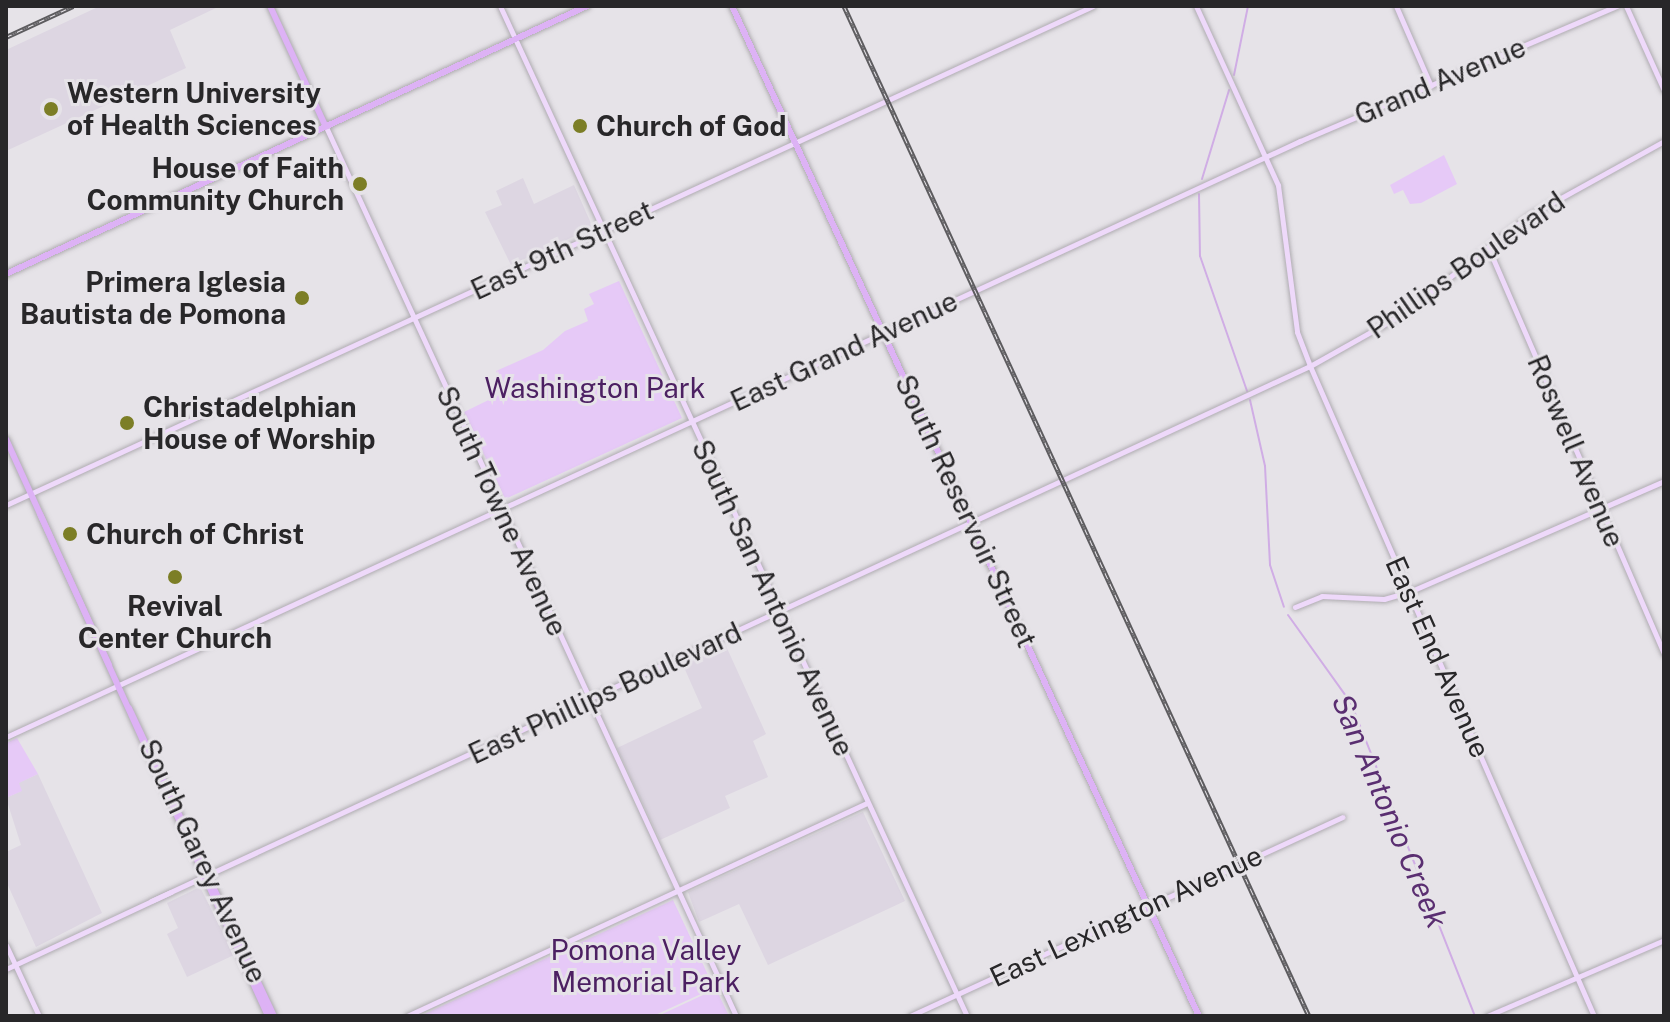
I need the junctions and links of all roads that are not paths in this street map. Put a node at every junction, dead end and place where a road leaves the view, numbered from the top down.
1 (270, 6) edge
2 (500, 6) edge
3 (587, 6) edge
4 (732, 6) edge
5 (1093, 6) edge
6 (1196, 6) edge
7 (1396, 6) edge
8 (1617, 6) edge
9 (1626, 6) edge
10 (515, 39) junction
11 (1431, 86) junction
12 (1664, 90) edge
13 (326, 127) junction
14 (1664, 141) edge
15 (794, 143) junction
16 (1264, 159) junction
17 (604, 230) junction
18 (1488, 247) junction
19 (6, 274) edge
20 (413, 318) junction
21 (884, 334) junction
22 (1310, 366) junction
23 (693, 422) junction
24 (6, 439) edge
25 (1664, 481) edge
26 (30, 493) junction
27 (6, 505) edge
28 (500, 509) junction
29 (1601, 509) junction
30 (972, 525) junction
31 (1409, 592) junction
32 (1295, 607) dead end
33 (781, 613) junction
34 (1664, 654) edge
35 (118, 685) junction
36 (589, 701) junction
37 (129, 708) junction
38 (6, 737) edge
39 (867, 803) junction
40 (1342, 817) dead end
41 (186, 838) junction
42 (196, 845) junction
43 (206, 877) junction
44 (678, 891) junction
45 (1149, 905) junction
46 (1664, 940) edge
47 (6, 945) edge
48 (16, 965) junction
49 (6, 969) edge
50 (1578, 978) junction
51 (957, 994) junction
52 (39, 1016) edge
53 (268, 1016) edge
54 (274, 1016) edge
55 (407, 1016) edge
56 (736, 1016) edge
57 (910, 1016) edge
58 (967, 1016) edge
59 (1199, 1016) edge
60 (1487, 1016) edge
61 (1594, 1016) edge

1 - 13 main road, South Towne Avenue
2 - 10 street, South San Antonio Avenue
3 - 10 main road
4 - 15 main road, South Reservoir Street
5 - 15 street, East 9th Street
6 - 16 street, East End Avenue
7 - 11 street
8 - 11 street, Grand Avenue
9 - 12 street
10 - 13 main road
10 - 17 street, South San Antonio Avenue
11 - 16 street, Grand Avenue
13 - 19 main road
13 - 20 street, South Towne Avenue
14 - 18 street, Phillips Boulevard
15 - 17 street, East 9th Street
15 - 21 main road, South Reservoir Street
16 - 21 street, East Grand Avenue
16 - 22 street, East End Avenue
17 - 20 street, East 9th Street
17 - 23 street, South San Antonio Avenue
18 - 22 street, Phillips Boulevard
18 - 29 street, Roswell Avenue
20 - 26 street, East 9th Street
20 - 28 street, South Towne Avenue
21 - 23 street, East Grand Avenue
21 - 30 main road, South Reservoir Street
22 - 30 street, East Phillips Boulevard
22 - 31 street, East End Avenue
23 - 28 street, East Grand Avenue
23 - 33 street, South San Antonio Avenue
24 - 26 main road, South Garey Avenue
25 - 29 street
26 - 27 street, East 9th Street
26 - 35 main road, South Garey Avenue
28 - 35 street, East Grand Avenue
28 - 36 street, South Towne Avenue
29 - 31 street
29 - 34 street, Roswell Avenue
30 - 33 street, East Phillips Boulevard
30 - 45 main road, South Reservoir Street
31 - 32 street
31 - 50 street, East End Avenue
33 - 36 street, East Phillips Boulevard
33 - 39 street, South San Antonio Avenue
35 - 37 main road, South Garey Avenue
35 - 38 street, East Grand Avenue
36 - 43 street, East Phillips Boulevard
36 - 44 street, South Towne Avenue
37 - 41 main road, South Garey Avenue
37 - 42 main road, South Garey Avenue
39 - 44 street
39 - 51 street, South San Antonio Avenue
40 - 45 street, East Lexington Avenue
41 - 42 main road
41 - 43 main road, South Garey Avenue
42 - 43 main road, South Garey Avenue
43 - 48 street, East Phillips Boulevard
43 - 53 main road, South Garey Avenue
43 - 54 main road, South Garey Avenue
44 - 55 street
44 - 56 street, South Towne Avenue
45 - 51 street, East Lexington Avenue
45 - 59 main road, South Reservoir Street
46 - 50 street
47 - 48 street
48 - 49 street, East Phillips Boulevard
48 - 52 street
50 - 60 street
50 - 61 street, East End Avenue
51 - 57 street, East Lexington Avenue
51 - 58 street, South San Antonio Avenue

